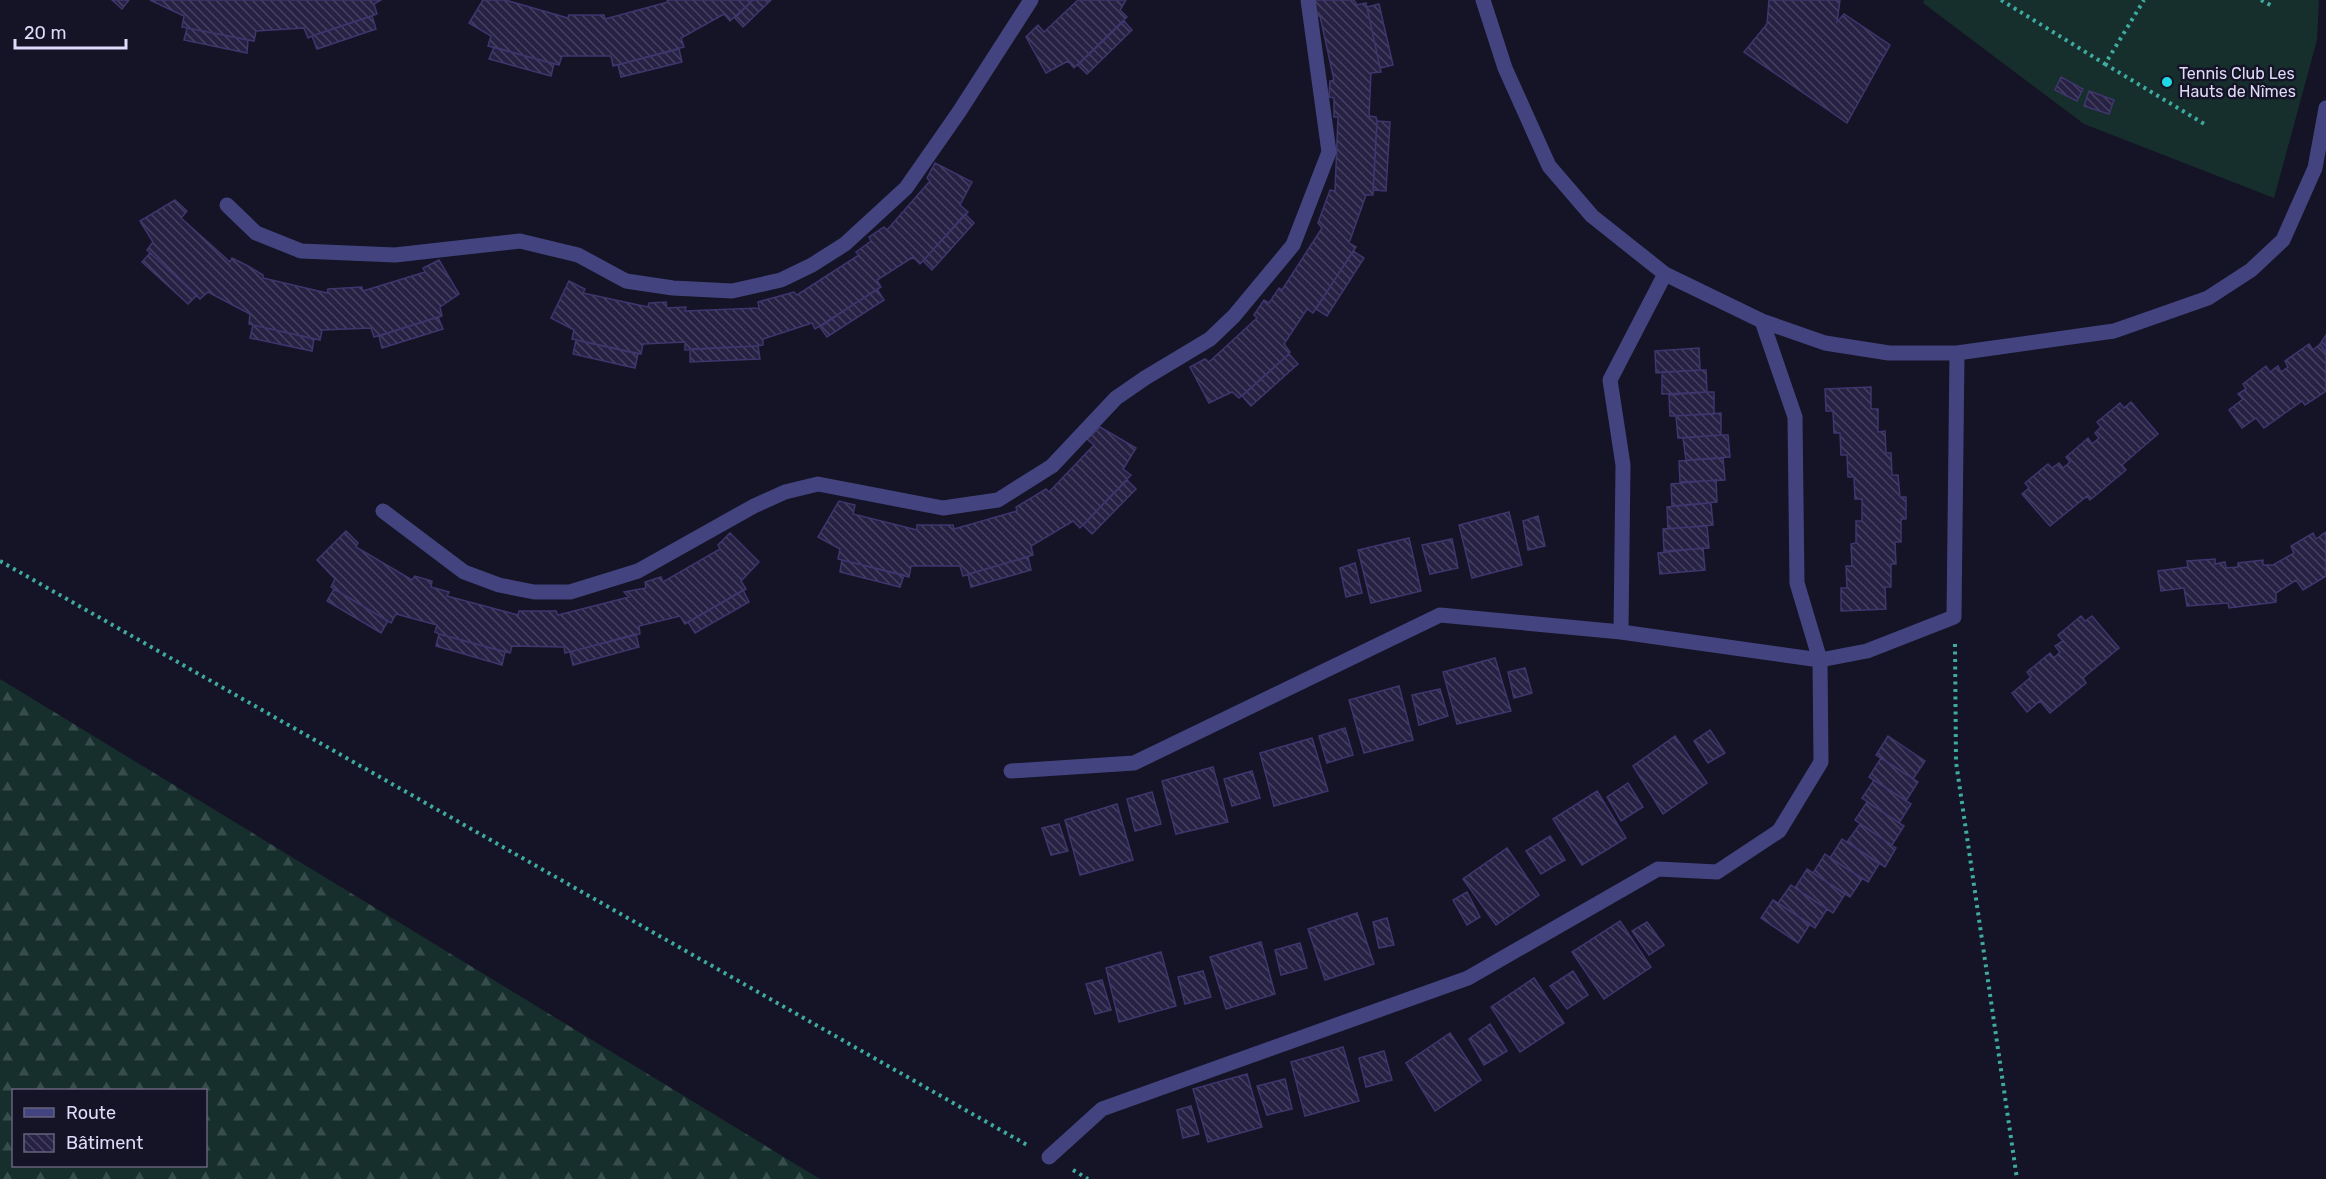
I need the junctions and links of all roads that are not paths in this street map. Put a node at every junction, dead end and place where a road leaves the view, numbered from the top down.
1 (1031, 0) edge
2 (1308, 0) edge
3 (1483, 0) edge
4 (2326, 108) edge
5 (2320, 171) edge
6 (227, 205) dead end
7 (1665, 274) junction
8 (1762, 321) junction
9 (1957, 352) junction
10 (382, 511) dead end
11 (1621, 632) junction
12 (1820, 660) junction
13 (1011, 771) dead end
14 (1049, 1157) road end

1 - 6 street
2 - 10 street
3 - 7 street
4 - 5 street
5 - 9 street
7 - 8 street
7 - 11 street
8 - 9 street
8 - 12 street
9 - 12 street
11 - 12 street
11 - 13 street
12 - 14 street

